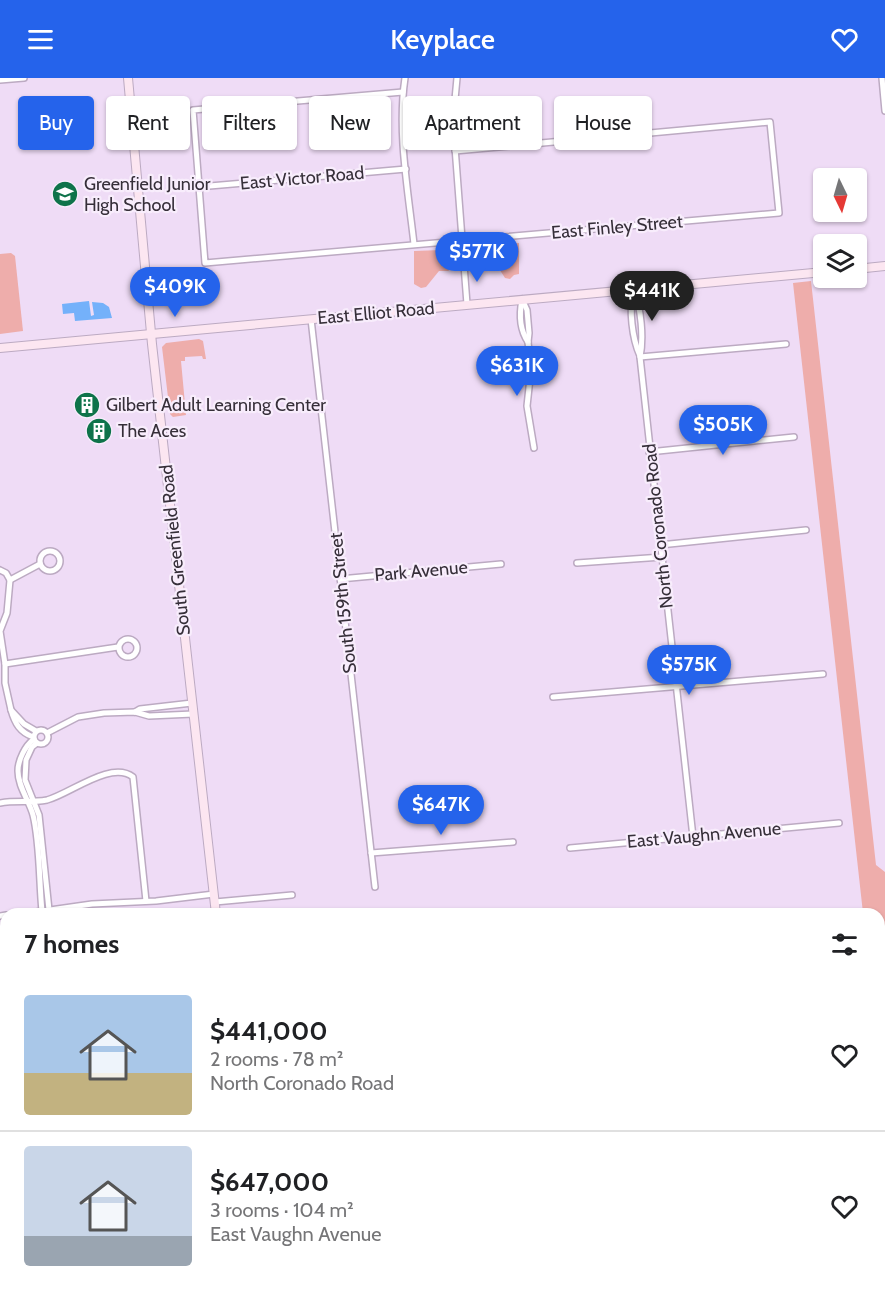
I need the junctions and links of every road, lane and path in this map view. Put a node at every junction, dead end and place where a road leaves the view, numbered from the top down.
1 (24, 78) edge
2 (128, 78) edge
3 (405, 78) edge
4 (456, 78) edge
5 (882, 78) edge
6 (0, 80) edge
7 (403, 92) junction
8 (885, 111) edge
9 (455, 151) junction
10 (406, 169) junction
11 (198, 187) junction
12 (462, 240) junction
13 (414, 244) junction
14 (885, 266) edge
15 (867, 268) edge
16 (813, 273) edge
17 (634, 290) junction
18 (522, 299) junction
19 (467, 304) junction
20 (311, 319) junction
21 (151, 334) junction
22 (786, 344) dead end
23 (0, 348) edge
24 (640, 357) junction
25 (794, 437) dead end
26 (534, 448) dead end
27 (649, 452) junction
28 (806, 530) dead end
29 (660, 545) junction
30 (662, 557) junction
31 (577, 563) dead end
32 (40, 564) dead end
33 (501, 564) dead end
34 (3, 572) edge
35 (340, 579) junction
36 (10, 580) junction
37 (118, 647) dead end
38 (5, 664) junction
39 (822, 674) dead end
40 (2, 684) edge
41 (675, 686) junction
42 (553, 697) dead end
43 (192, 703) junction
44 (162, 706) junction
45 (135, 712) junction
46 (194, 714) junction
47 (163, 716) junction
48 (47, 733) junction
49 (35, 738) junction
50 (27, 801) junction
51 (34, 802) junction
52 (0, 803) edge
53 (839, 823) dead end
54 (693, 837) junction
55 (513, 842) dead end
56 (570, 848) dead end
57 (371, 854) junction
58 (41, 862) junction
59 (375, 887) dead end
60 (292, 895) dead end
61 (214, 898) junction
62 (146, 901) junction
63 (45, 908) edge
64 (65, 908) edge
65 (215, 908) edge

1 - 6 street
2 - 21 main road, South Greenfield Road
3 - 7 street
4 - 9 street
5 - 8 street
7 - 10 street
7 - 11 street
9 - 12 street
9 - 12 street, East Finley Street
10 - 11 street, East Victor Road
10 - 13 street
11 - 13 street, East Finley Street
12 - 13 street, East Finley Street
12 - 19 street
14 - 15 main road
16 - 17 main road, East Elliot Road
17 - 18 main road, East Elliot Road
17 - 24 street, North Coronado Road
18 - 19 main road, East Elliot Road
18 - 26 street
19 - 20 main road, East Elliot Road
20 - 21 main road, East Elliot Road
20 - 35 street, South 159th Street
21 - 23 main road, East Elliot Road
21 - 43 main road, South Greenfield Road
22 - 24 street
24 - 27 street, North Coronado Road
25 - 27 street
27 - 29 street, North Coronado Road
28 - 29 street
29 - 30 street, North Coronado Road
30 - 31 street
30 - 41 street, North Coronado Road
32 - 36 street
33 - 35 street, Park Avenue
34 - 36 street
35 - 57 street, South 159th Street
36 - 38 street
37 - 38 street
38 - 40 street
39 - 41 street
40 - 49 street
41 - 42 street
41 - 54 street, North Coronado Road
43 - 44 street
43 - 46 main road, South Greenfield Road
44 - 45 street
44 - 47 street
45 - 47 street
45 - 48 street
46 - 47 street
46 - 61 main road, South Greenfield Road
48 - 49 street
48 - 49 street
49 - 50 street
49 - 51 street
50 - 51 street
50 - 52 street
50 - 58 street
51 - 58 street
51 - 62 street
53 - 54 street, East Vaughn Avenue
54 - 56 street, East Vaughn Avenue
55 - 57 street
57 - 59 street, South 159th Street
58 - 63 street
60 - 61 street
61 - 62 street
61 - 65 main road, South Greenfield Road
62 - 64 street

